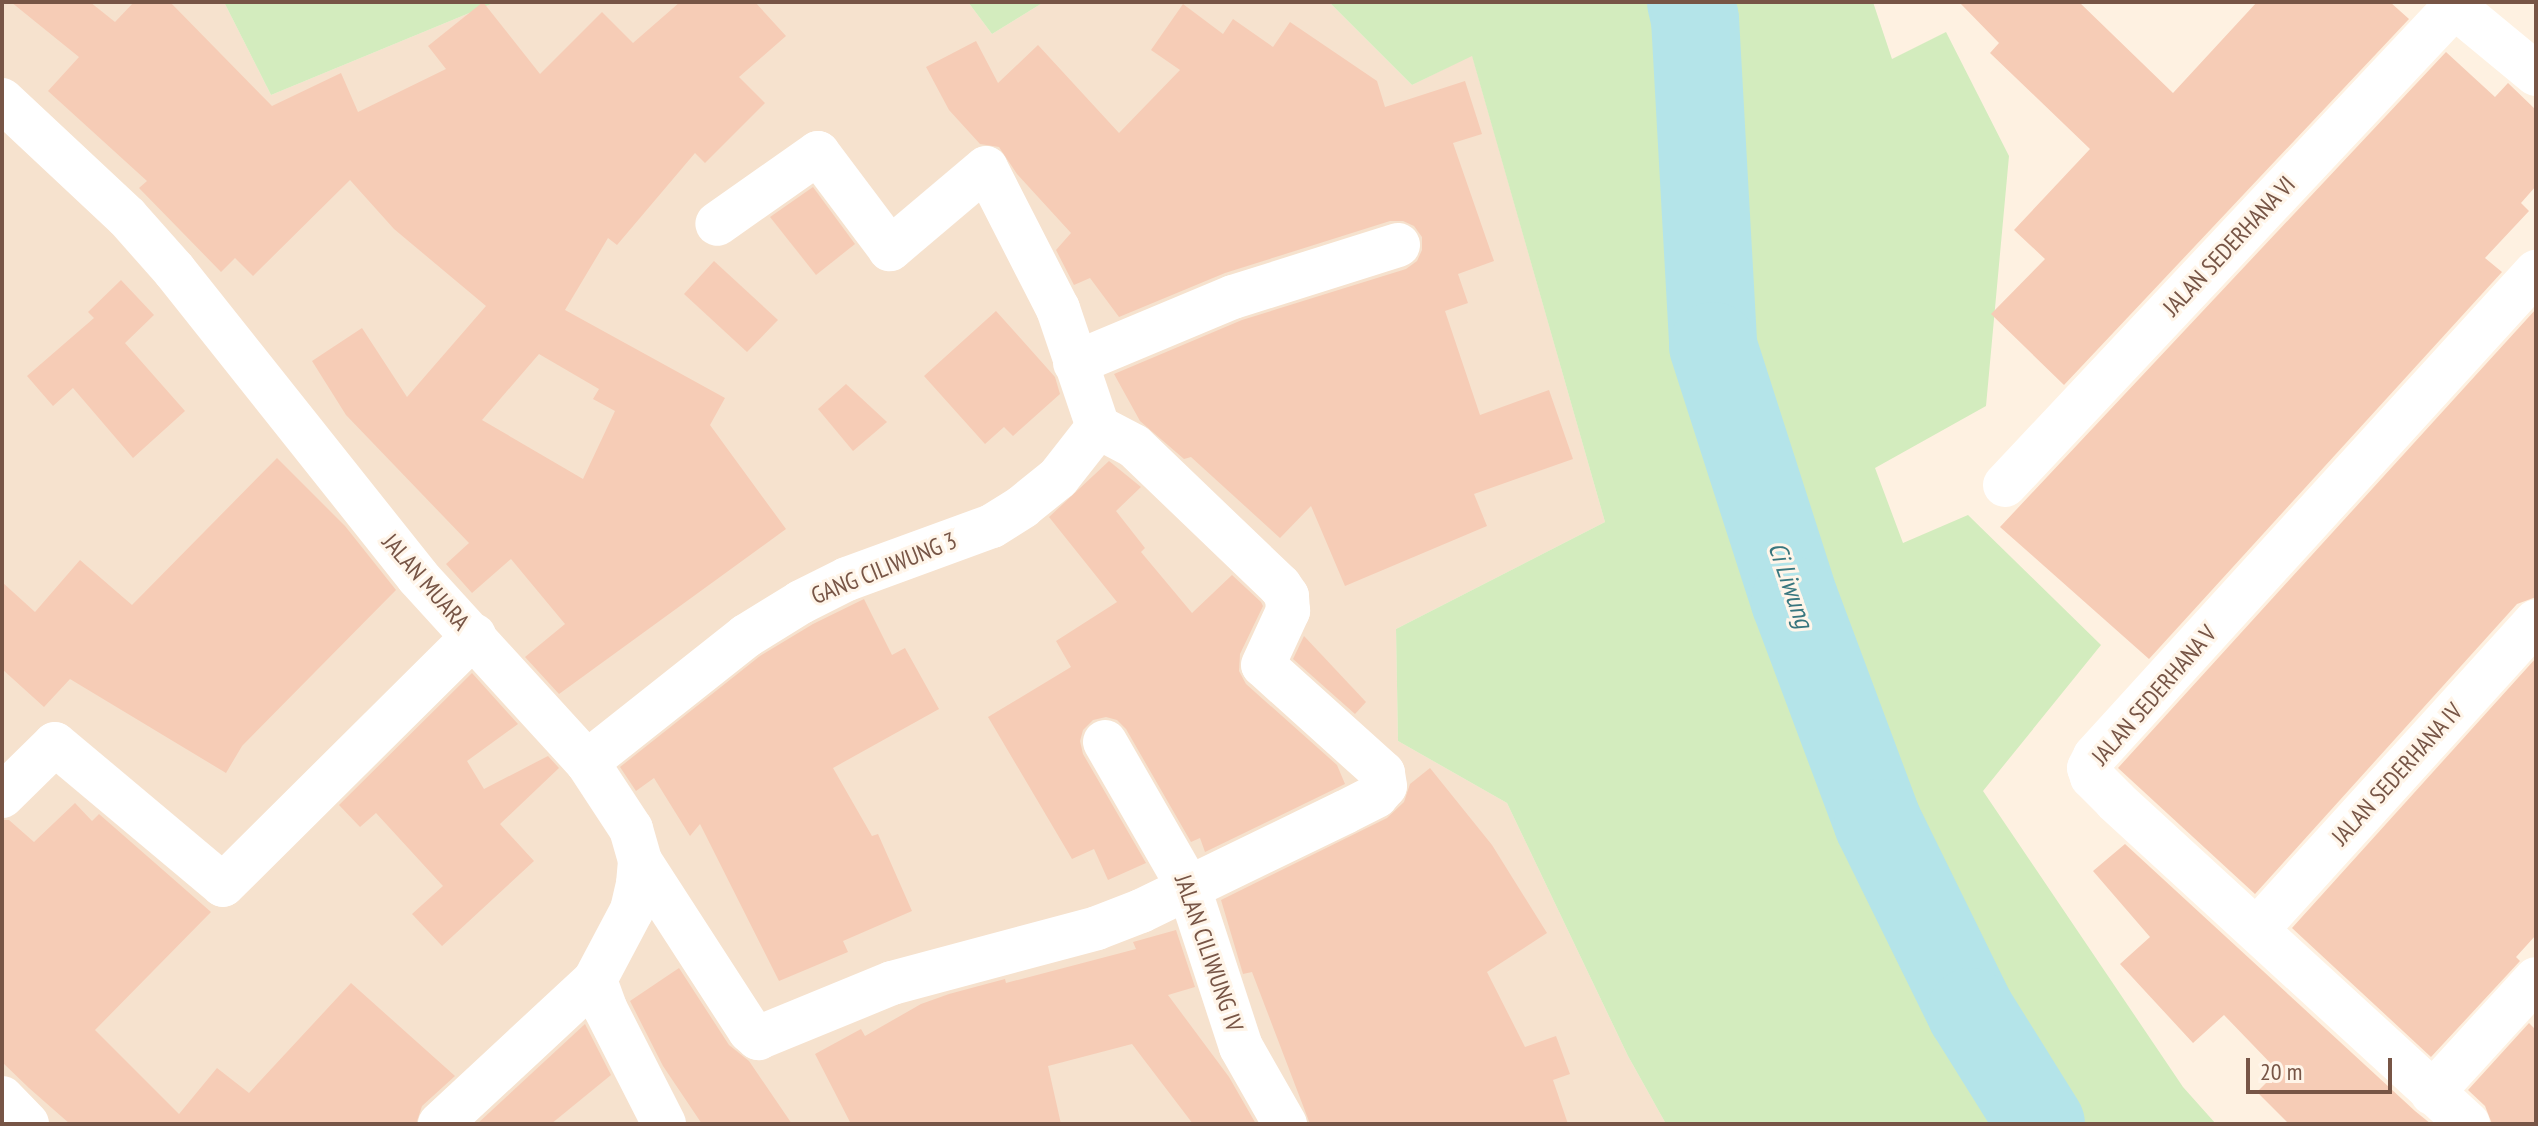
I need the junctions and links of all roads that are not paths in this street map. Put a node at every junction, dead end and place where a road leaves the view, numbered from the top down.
1 (2451, 4) edge
2 (2536, 74) edge
3 (2, 100) edge
4 (717, 224) dead end
5 (1398, 245) dead end
6 (2536, 272) edge
7 (1075, 363) junction
8 (1098, 427) junction
9 (2005, 485) dead end
10 (2536, 621) edge
11 (474, 636) junction
12 (1105, 742) dead end
13 (587, 762) junction
14 (2, 796) edge
15 (640, 861) junction
16 (1189, 888) junction
17 (2258, 928) junction
18 (2536, 979) edge
19 (595, 980) junction
20 (2432, 1093) junction
21 (2, 1098) edge
22 (27, 1124) edge
23 (440, 1124) edge
24 (664, 1124) edge
25 (1285, 1124) edge
26 (2468, 1124) edge

1 - 2 street
1 - 9 street, JALAN SEDERHANA VI
3 - 11 street, JALAN MUARA
4 - 7 street
5 - 7 street
6 - 17 street, JALAN SEDERHANA V
7 - 8 street
8 - 13 street, GANG CILIWUNG 3
8 - 16 street
10 - 17 street, JALAN SEDERHANA IV
11 - 13 street, JALAN MUARA
11 - 14 street
12 - 16 street, JALAN CILIWUNG IV
13 - 15 street, JALAN MUARA
15 - 16 street
15 - 19 street, JALAN MUARA
16 - 25 street, JALAN CILIWUNG IV
17 - 20 street, JALAN SEDERHANA V
18 - 20 street
19 - 23 street, JALAN MUARA
19 - 24 street
20 - 26 street, JALAN SEDERHANA V
21 - 22 street

